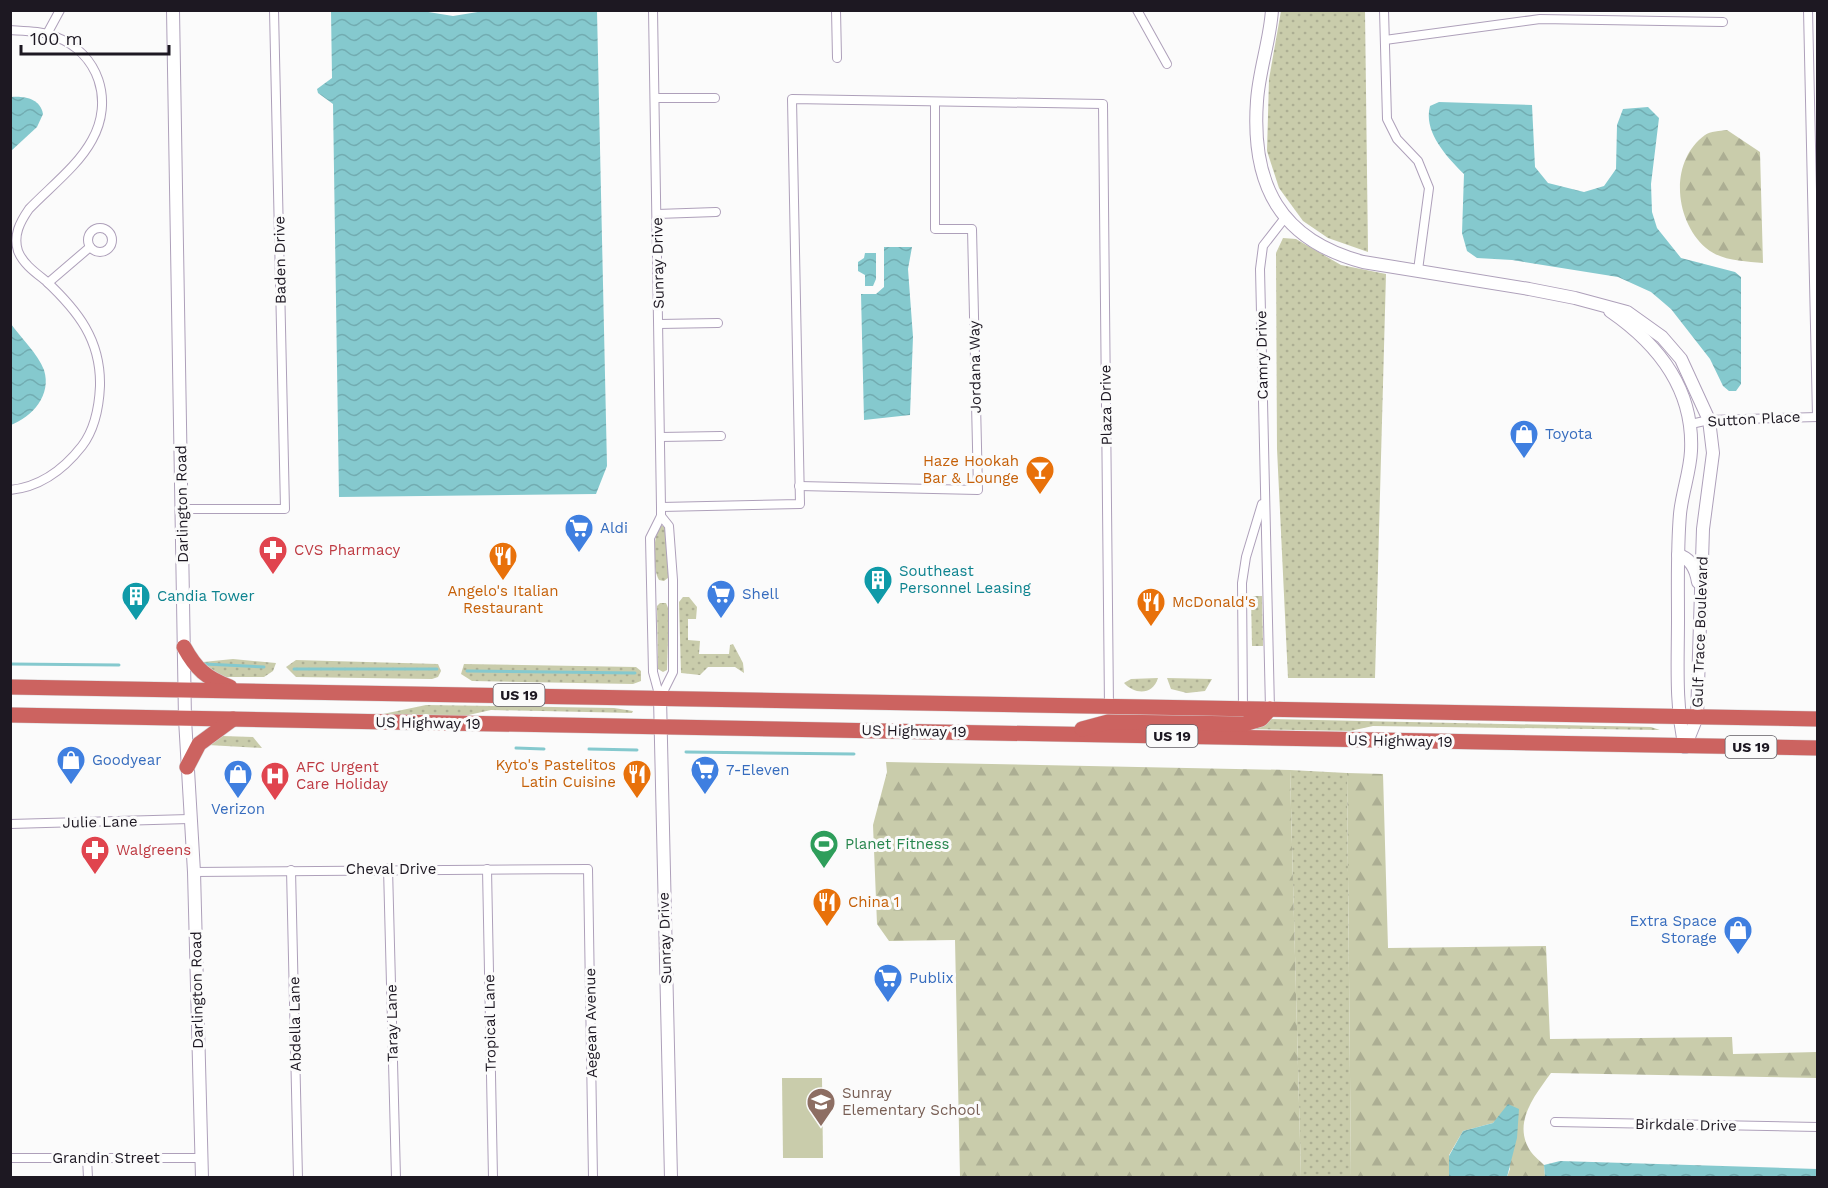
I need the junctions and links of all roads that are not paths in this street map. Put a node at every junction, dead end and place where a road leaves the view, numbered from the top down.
1 (60, 10) edge
2 (173, 10) edge
3 (274, 10) edge
4 (653, 10) edge
5 (836, 10) edge
6 (1137, 10) edge
7 (1272, 10) edge
8 (1384, 10) edge
9 (1808, 10) edge
10 (1723, 22) dead end
11 (10, 30) edge
12 (47, 34) junction
13 (1385, 40) junction
14 (837, 58) dead end
15 (1167, 64) dead end
16 (655, 98) junction
17 (715, 98) dead end
18 (934, 103) junction
19 (716, 212) dead end
20 (657, 214) junction
21 (1284, 219) junction
22 (90, 247) dead end
23 (1418, 270) junction
24 (48, 283) junction
25 (1602, 306) junction
26 (718, 323) dead end
27 (659, 324) junction
28 (1817, 417) edge
29 (1709, 420) junction
30 (1691, 424) junction
31 (721, 436) dead end
32 (660, 437) junction
33 (799, 486) junction
34 (10, 490) edge
35 (1264, 498) junction
36 (182, 509) junction
37 (661, 512) junction
38 (1678, 555) junction
39 (1700, 604) junction
40 (184, 647) junction
41 (10, 687) edge
42 (185, 690) junction
43 (238, 691) junction
44 (660, 698) junction
45 (1109, 707) junction
46 (1243, 709) junction
47 (1270, 709) junction
48 (10, 715) edge
49 (1678, 717) junction
50 (1697, 717) junction
51 (185, 718) junction
52 (232, 719) junction
53 (1818, 719) edge
54 (659, 727) junction
55 (1062, 734) junction
56 (1685, 747) junction
57 (1818, 748) edge
58 (187, 767) junction
59 (189, 819) junction
60 (10, 824) edge
61 (388, 868) junction
62 (487, 869) junction
63 (588, 869) joint
64 (291, 870) junction
65 (194, 872) junction
66 (1556, 1122) dead end
67 (1818, 1127) edge
68 (10, 1158) edge
69 (87, 1158) junction
70 (202, 1158) junction
71 (88, 1178) edge
72 (202, 1178) edge
73 (298, 1178) edge
74 (396, 1178) edge
75 (493, 1178) edge
76 (593, 1178) edge
77 (671, 1178) edge

1 - 12 street
2 - 36 street, Darlington Road
3 - 36 street, Baden Drive
4 - 16 street, Sunray Drive
5 - 14 street
6 - 15 street
7 - 21 street, Gulf Trace Boulevard
8 - 13 street
9 - 28 street
10 - 13 street
11 - 12 street
12 - 24 street
13 - 23 street
16 - 17 street
16 - 20 street, Sunray Drive
18 - 33 street
18 - 33 street, Jordana Way
18 - 45 street, Plaza Drive
19 - 20 street
20 - 27 street, Sunray Drive
21 - 23 street, Gulf Trace Boulevard
21 - 35 street, Camry Drive
22 - 24 street
23 - 25 street, Gulf Trace Boulevard
24 - 34 street
25 - 29 street, Gulf Trace Boulevard
25 - 30 street, Gulf Trace Boulevard
26 - 27 street
27 - 32 street, Sunray Drive
28 - 29 street, Sutton Place
29 - 30 street, Sutton Place
29 - 39 street, Gulf Trace Boulevard
30 - 38 street, Gulf Trace Boulevard
31 - 32 street
32 - 37 street, Sunray Drive
33 - 37 street
35 - 46 street, Camry Drive
35 - 47 street, Camry Drive
36 - 40 street, Darlington Road
37 - 44 street, Sunray Drive
37 - 44 street, Sunray Drive
38 - 39 street
38 - 49 street, Gulf Trace Boulevard
39 - 50 street, Gulf Trace Boulevard
40 - 42 street, Darlington Road
40 - 43 highway
41 - 42 highway, US Highway 19 / US 19
42 - 43 highway, US Highway 19 / US 19
42 - 51 street, Darlington Road
43 - 44 highway, US Highway 19 / US 19
44 - 45 highway, US Highway 19 / US 19
44 - 54 street, Sunray Drive
45 - 46 highway, US Highway 19 / US 19
46 - 47 highway, US Highway 19 / US 19
47 - 49 highway, US Highway 19 / US 19
47 - 55 highway
48 - 51 highway, US Highway 19 / US 19
49 - 50 highway, US Highway 19 / US 19
49 - 56 street, Gulf Trace Boulevard
50 - 53 highway, US Highway 19 / US 19
50 - 56 street, Gulf Trace Boulevard
51 - 52 highway, US Highway 19 / US 19
51 - 58 street, Darlington Road
52 - 54 highway, US Highway 19 / US 19
52 - 58 highway
54 - 55 highway, US Highway 19 / US 19
54 - 77 street, Sunray Drive
55 - 56 highway, US Highway 19 / US 19
56 - 57 highway, US Highway 19 / US 19
58 - 59 street, Darlington Road
59 - 60 street, Julie Lane
59 - 65 street, Darlington Road
61 - 62 street, Cheval Drive
61 - 64 street, Cheval Drive
61 - 74 street, Taray Lane
62 - 63 street, Cheval Drive
62 - 75 street, Tropical Lane
63 - 76 street, Aegean Avenue
64 - 65 street, Cheval Drive
64 - 73 street, Abdella Lane
65 - 70 street, Darlington Road
66 - 67 street, Birkdale Drive
68 - 69 street, Grandin Street
69 - 70 street, Grandin Street
69 - 71 street
70 - 72 street, Darlington Road

